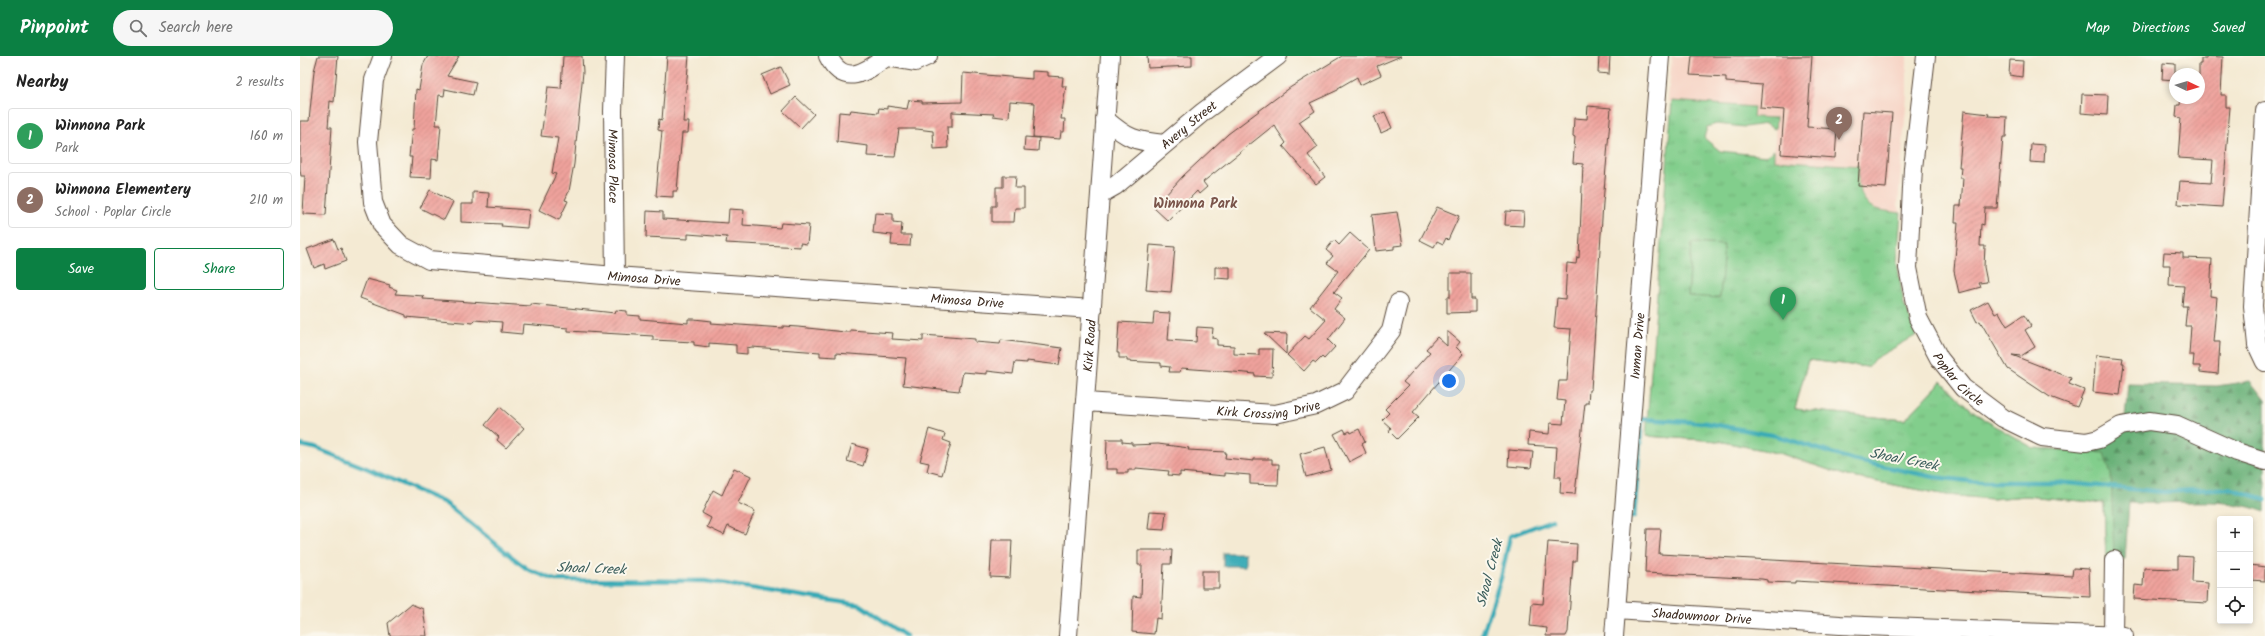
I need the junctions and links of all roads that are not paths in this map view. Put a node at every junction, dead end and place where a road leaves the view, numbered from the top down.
1 (383, 56) edge
2 (615, 56) edge
3 (828, 56) edge
4 (886, 56) edge
5 (928, 56) edge
6 (1110, 56) edge
7 (1278, 56) edge
8 (1660, 56) edge
9 (1926, 56) edge
10 (2265, 111) edge
11 (1105, 119) junction
12 (1164, 144) junction
13 (1101, 194) junction
14 (615, 276) junction
15 (1398, 303) dead end
16 (1092, 309) junction
17 (2265, 362) edge
18 (1085, 402) junction
19 (2265, 461) edge
20 (2114, 560) dead end
21 (1616, 610) junction
22 (1840, 631) edge
23 (1068, 636) edge
24 (1614, 636) edge
25 (2117, 636) edge

1 - 14 street, Mimosa Drive
2 - 14 street, Mimosa Place
3 - 4 street
4 - 5 street
6 - 11 street, Kirk Road
7 - 12 street, Avery Street
8 - 21 street, Inman Drive
9 - 19 street, Poplar Circle
10 - 17 street
11 - 12 street
11 - 13 street, Kirk Road
12 - 13 street, Avery Street
13 - 16 street, Kirk Road
14 - 16 street, Mimosa Drive
15 - 18 street, Kirk Crossing Drive
16 - 18 street, Kirk Road
18 - 23 street, Kirk Road
20 - 25 street
21 - 22 street, Shadowmoor Drive
21 - 24 street, Inman Drive
22 - 25 street, Shadowmoor Drive

